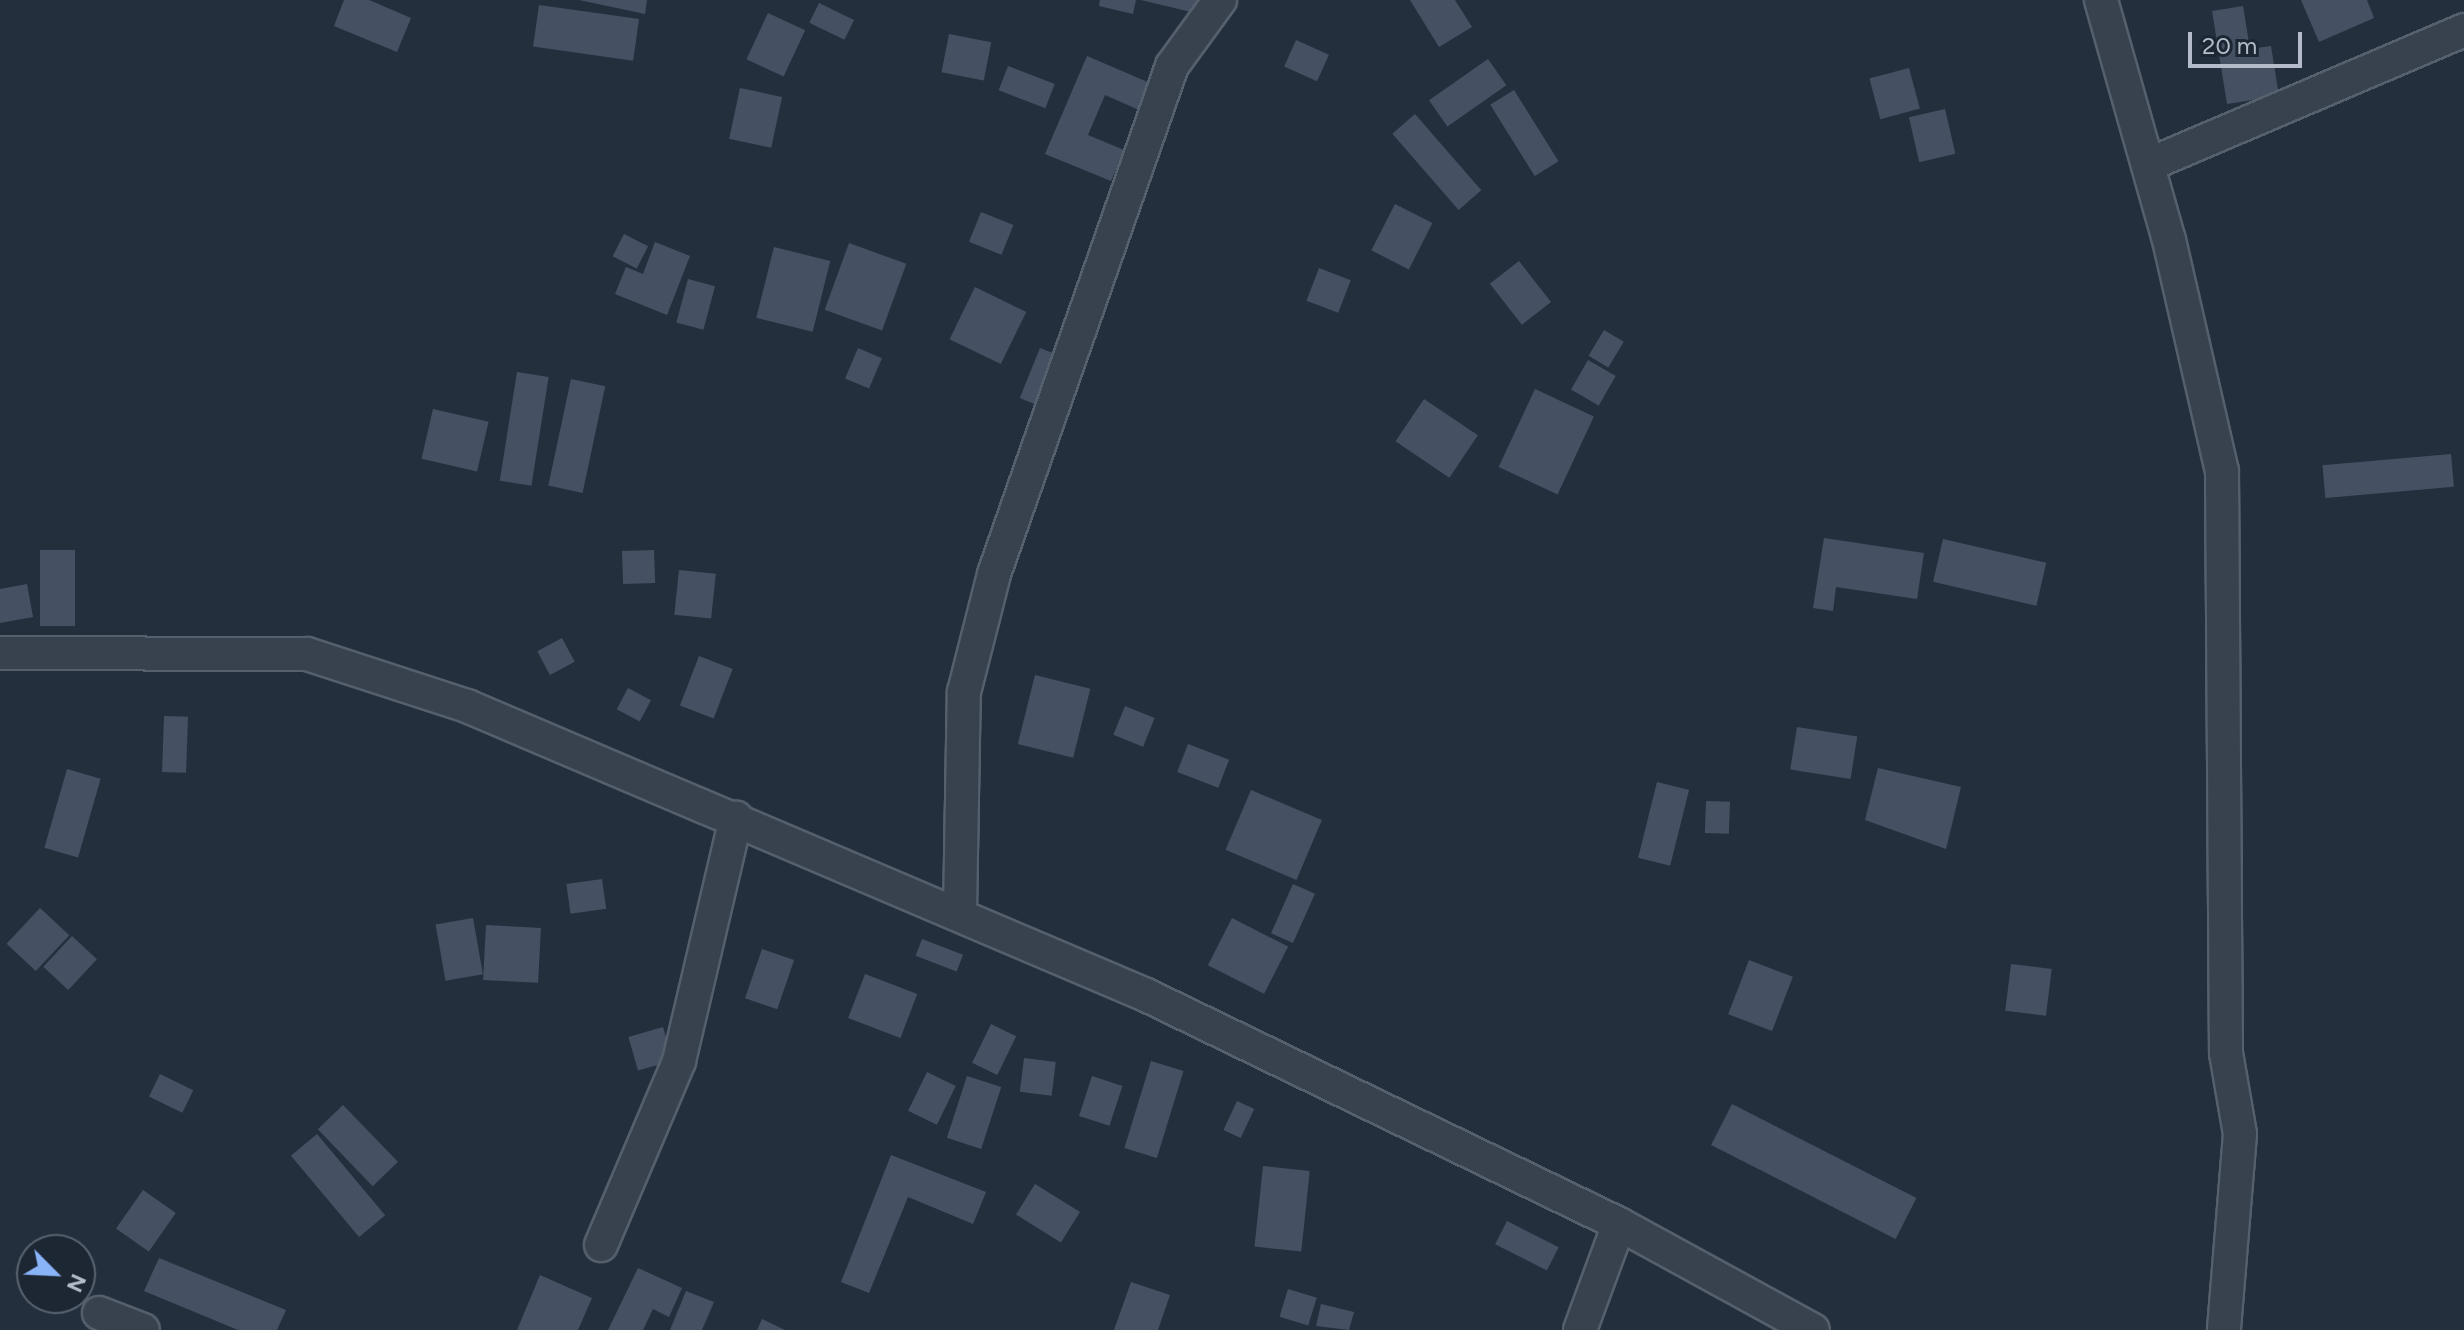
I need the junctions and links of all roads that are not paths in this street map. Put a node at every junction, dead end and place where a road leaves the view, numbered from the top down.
1 (1220, 0) edge
2 (2101, 0) edge
3 (2464, 30) edge
4 (2148, 165) junction
5 (0, 653) edge
6 (736, 818) junction
7 (960, 912) junction
8 (1619, 1224) junction
9 (601, 1245) dead end
10 (99, 1313) dead end
11 (143, 1330) edge
12 (1580, 1330) edge
13 (1813, 1330) edge
14 (2224, 1330) edge

1 - 7 street
2 - 4 street
3 - 4 street
4 - 14 street
5 - 6 street
6 - 7 street
6 - 9 street
7 - 8 street
8 - 12 street
8 - 13 street
10 - 11 street

